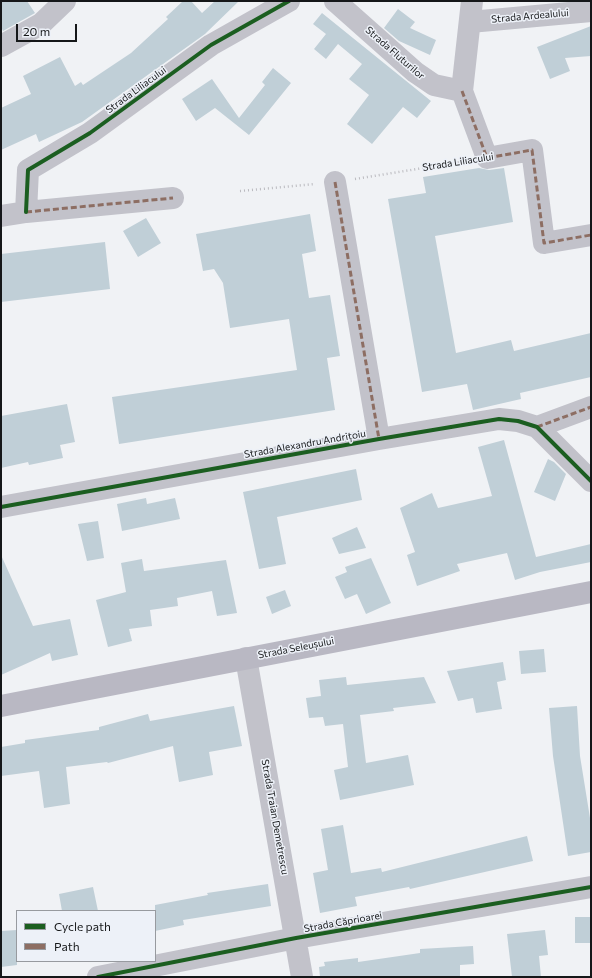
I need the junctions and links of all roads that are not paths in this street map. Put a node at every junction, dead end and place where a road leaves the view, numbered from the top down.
1 (65, 1) edge
2 (289, 1) edge
3 (335, 1) edge
4 (591, 10) edge
5 (471, 11) edge
6 (1, 46) edge
7 (462, 91) junction
8 (335, 182) road end
9 (173, 198) dead end
10 (26, 212) junction
11 (1, 216) edge
12 (591, 234) edge
13 (591, 407) edge
14 (538, 427) junction
15 (379, 439) junction
16 (591, 481) edge
17 (1, 507) edge
18 (591, 592) edge
19 (246, 658) junction
20 (1, 706) edge
21 (591, 887) edge
22 (296, 938) junction
23 (98, 977) edge
24 (302, 977) edge

1 - 6 street
2 - 10 street, Strada Liliacului
3 - 7 street, Strada Fluturilor
4 - 5 street, Strada Ardealului
5 - 7 street
7 - 12 street, Strada Liliacului
8 - 15 street
9 - 10 street
10 - 11 street
13 - 14 street
14 - 15 street, Strada Alexandru Andrițoiu
14 - 16 street
15 - 17 street, Strada Alexandru Andrițoiu
18 - 19 main road, Strada Seleușului
19 - 20 main road, Strada Seleușului
19 - 22 street, Strada Traian Demetrescu
21 - 22 street, Strada Căprioarei
22 - 23 street, Strada Căprioarei
22 - 24 street, Strada Traian Demetrescu

